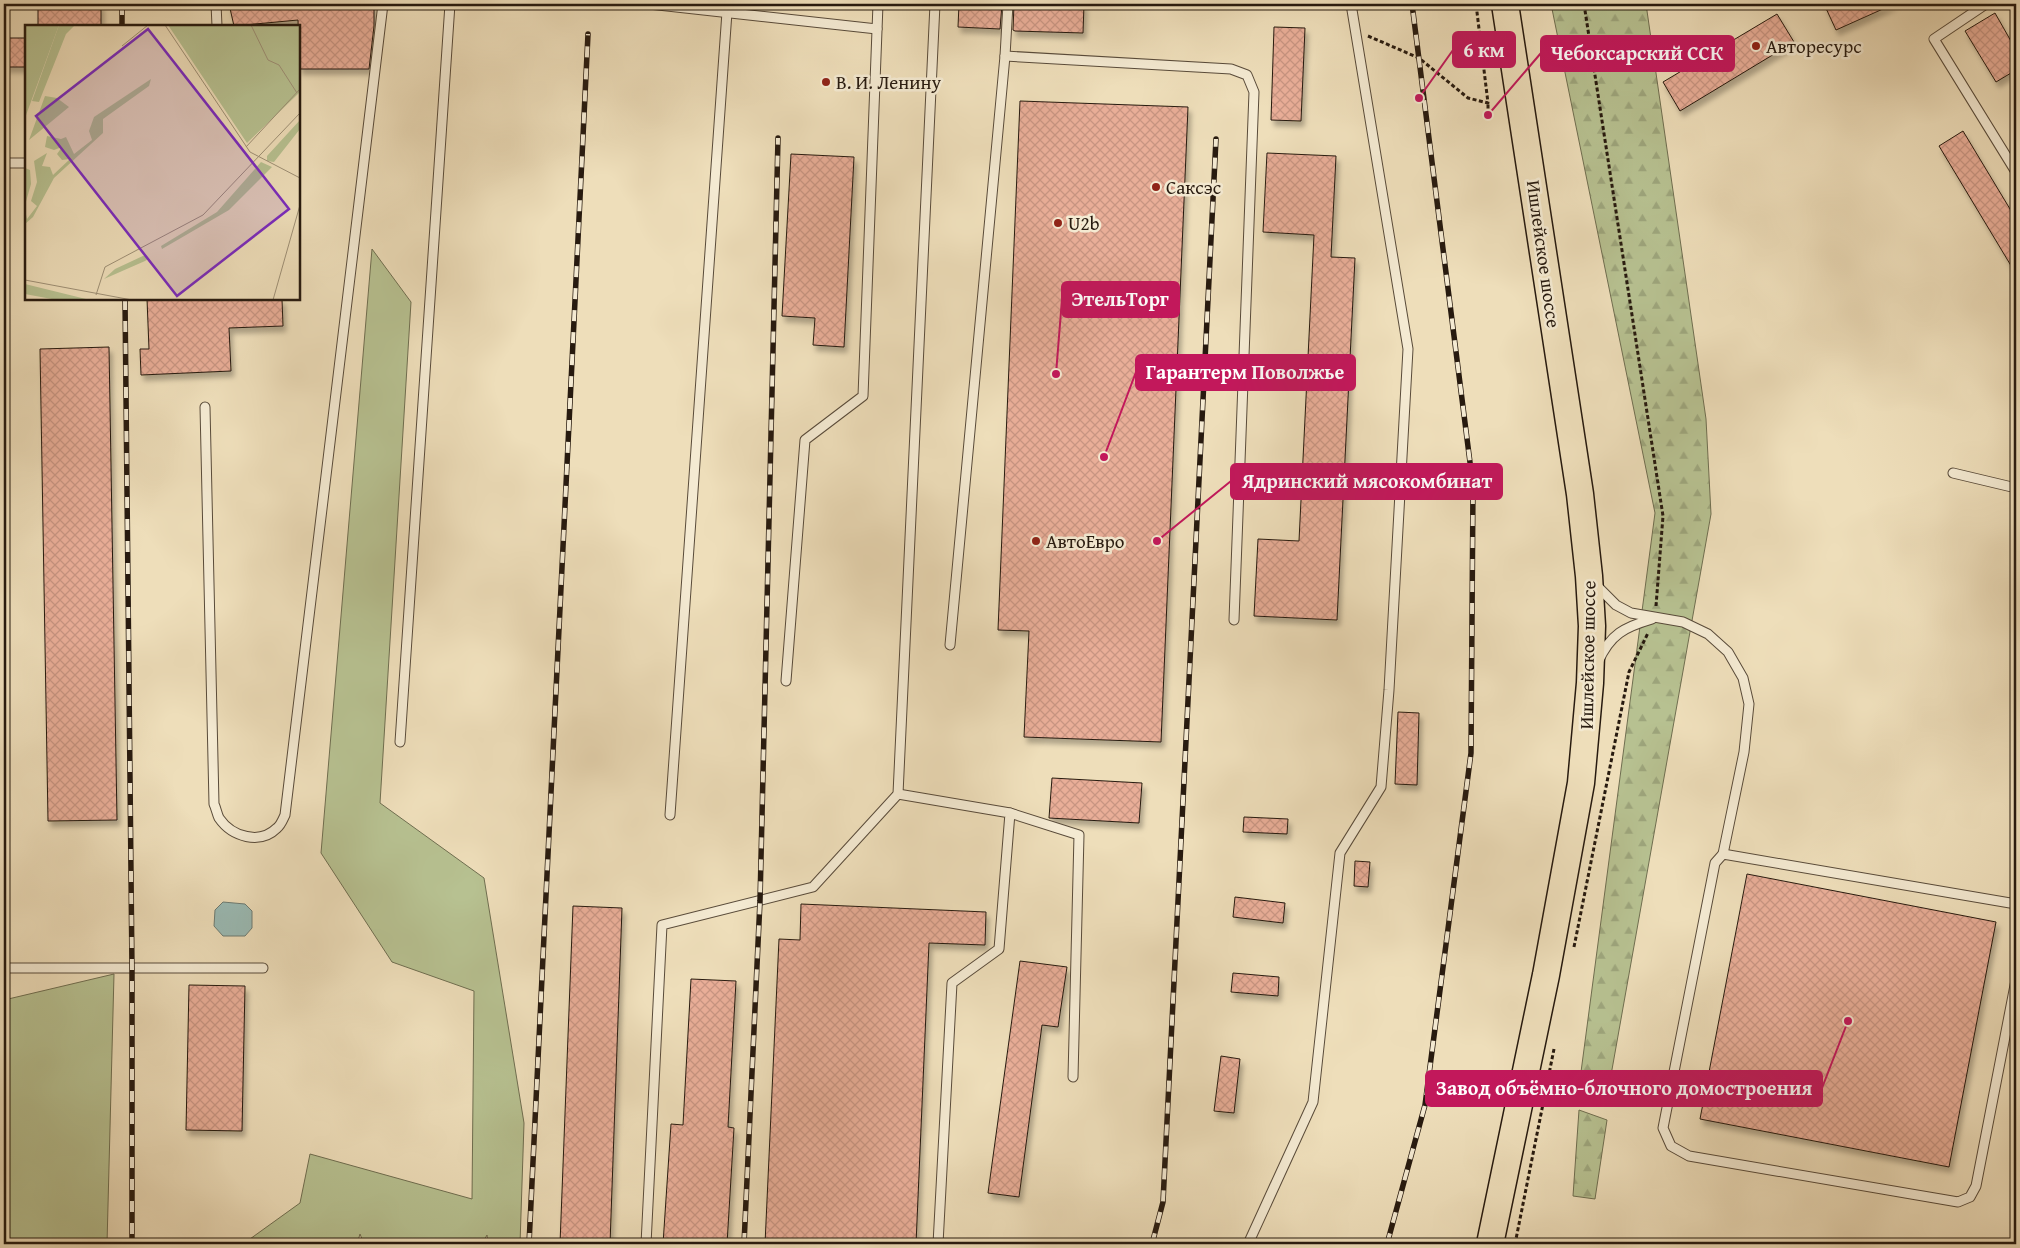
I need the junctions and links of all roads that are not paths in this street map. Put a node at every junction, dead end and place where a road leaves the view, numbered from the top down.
1 (216, 4) edge
2 (383, 4) edge
3 (450, 4) edge
4 (649, 4) edge
5 (878, 4) edge
6 (935, 4) edge
7 (1008, 4) edge
8 (1351, 4) edge
9 (1505, 4) edge
10 (1986, 4) edge
11 (727, 12) junction
12 (216, 25) edge
13 (877, 29) junction
14 (1005, 56) junction
15 (4, 163) edge
16 (25, 163) edge
17 (2016, 172) edge
18 (206, 407) dead end
19 (1953, 473) dead end
20 (2016, 488) edge
21 (1590, 576) junction
22 (1655, 618) junction
23 (1234, 620) dead end
24 (950, 645) dead end
25 (786, 681) dead end
26 (1590, 683) junction
27 (400, 742) dead end
28 (898, 794) junction
29 (1010, 813) junction
30 (670, 815) dead end
31 (1723, 854) junction
32 (2016, 904) edge
33 (4, 968) edge
34 (263, 968) dead end
35 (2016, 980) edge
36 (1072, 1077) dead end
37 (646, 1244) edge
38 (938, 1244) edge
39 (1248, 1244) edge
40 (1490, 1244) edge

1 - 12 lane
2 - 18 lane
3 - 27 lane
4 - 11 lane
5 - 13 lane
6 - 28 lane
7 - 14 lane
8 - 39 lane
9 - 21 main road, Ишлейское шоссе
10 - 17 lane
11 - 13 lane
11 - 30 lane
13 - 25 lane
14 - 23 lane
14 - 24 lane
15 - 16 lane
19 - 20 lane
21 - 22 lane
21 - 26 main road, Ишлейское шоссе
22 - 26 lane
22 - 31 lane
26 - 40 main road, Ишлейское шоссе
28 - 29 lane
28 - 37 lane
29 - 36 lane
29 - 38 lane
31 - 32 lane
31 - 35 lane
33 - 34 lane

